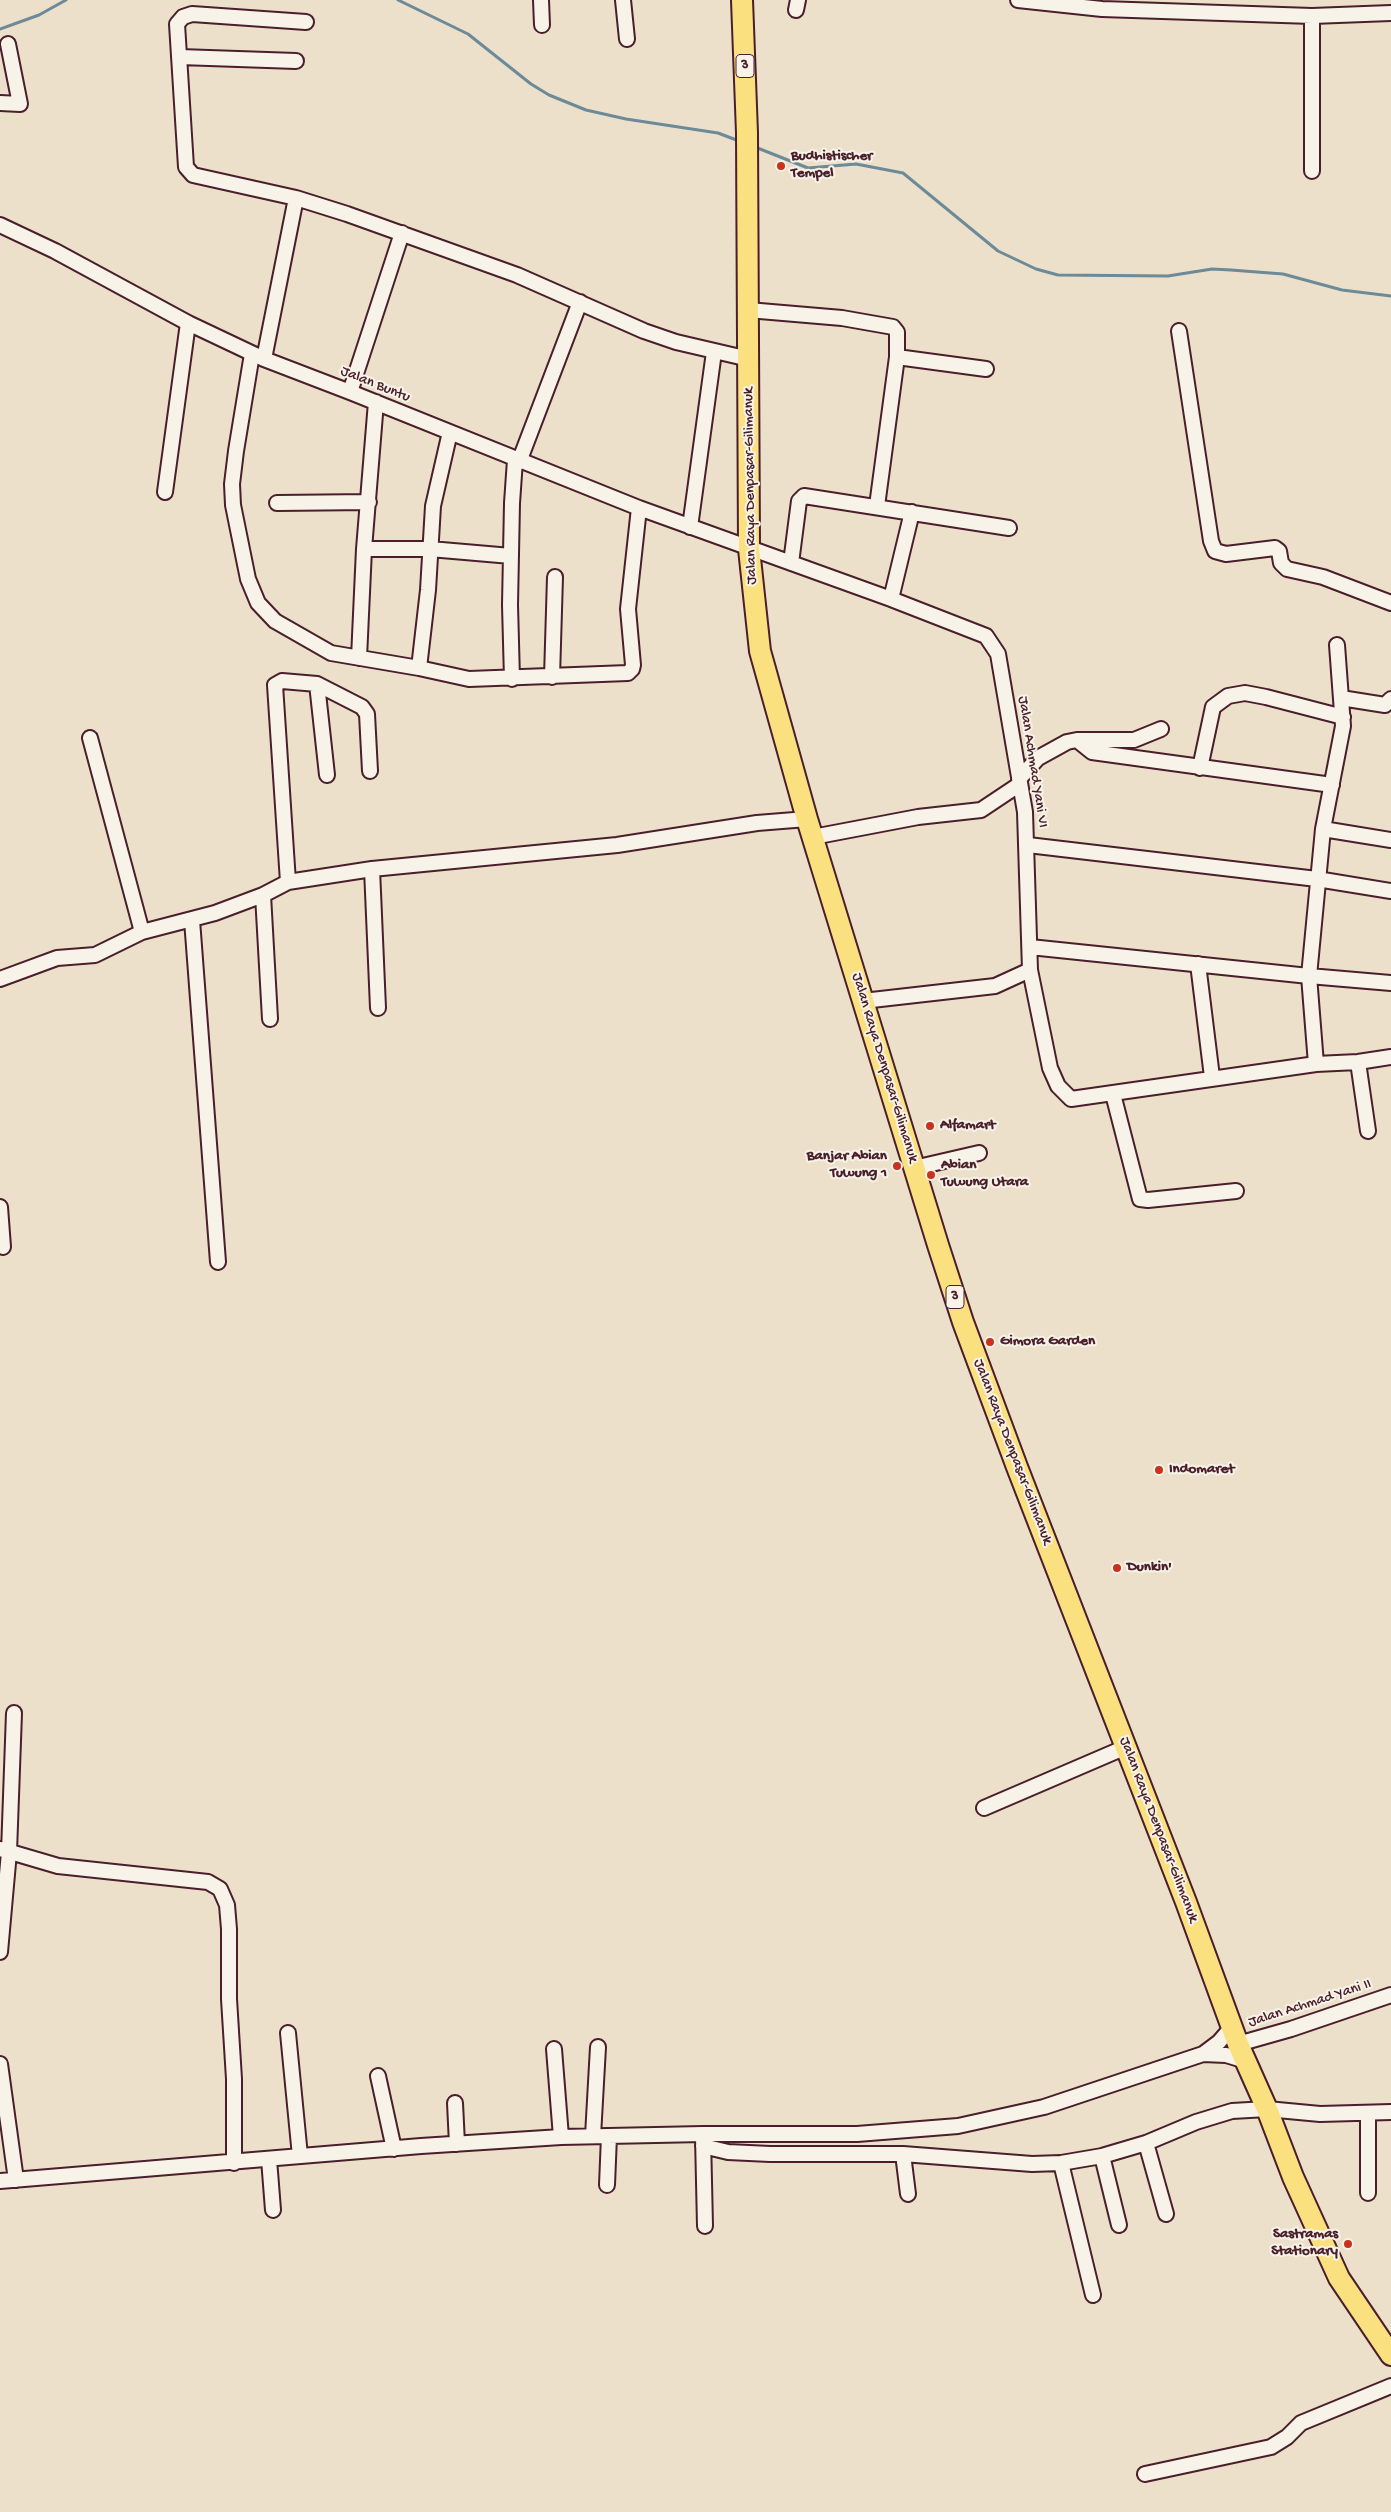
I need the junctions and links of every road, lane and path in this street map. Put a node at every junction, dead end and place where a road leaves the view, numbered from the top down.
1 (541, 0) edge
2 (623, 0) edge
3 (742, 0) edge
4 (1018, 0) edge
5 (1235, 7) edge
6 (1391, 13) edge
7 (1312, 16) junction
8 (306, 22) dead end
9 (542, 25) dead end
10 (627, 39) dead end
11 (8, 44) dead end
12 (180, 58) junction
13 (296, 61) dead end
14 (0, 103) edge
15 (1312, 172) dead end
16 (296, 198) junction
17 (0, 225) edge
18 (402, 233) junction
19 (580, 302) junction
20 (748, 310) junction
21 (188, 323) junction
22 (1179, 331) dead end
23 (714, 352) junction
24 (897, 356) junction
25 (258, 357) junction
26 (749, 359) junction
27 (986, 369) dead end
28 (350, 392) junction
29 (376, 402) junction
30 (450, 432) junction
31 (517, 461) junction
32 (165, 492) dead end
33 (368, 502) junction
34 (277, 503) dead end
35 (877, 506) junction
36 (639, 508) junction
37 (912, 512) junction
38 (690, 527) junction
39 (1009, 528) dead end
40 (364, 549) junction
41 (749, 549) junction
42 (430, 550) junction
43 (511, 556) junction
44 (791, 564) junction
45 (554, 577) dead end
46 (891, 599) junction
47 (1391, 603) edge
48 (1337, 645) dead end
49 (359, 658) junction
50 (419, 668) junction
51 (552, 677) junction
52 (512, 679) junction
53 (317, 684) junction
54 (1341, 698) junction
55 (1391, 699) edge
56 (1343, 717) junction
57 (1161, 729) dead end
58 (90, 738) dead end
59 (1080, 743) junction
60 (1200, 768) junction
61 (370, 771) dead end
62 (327, 775) dead end
63 (1332, 785) junction
64 (1020, 787) junction
65 (810, 828) junction
66 (1323, 829) junction
67 (1391, 840) edge
68 (1028, 844) junction
69 (372, 869) junction
70 (1318, 879) junction
71 (288, 882) junction
72 (1391, 891) edge
73 (263, 895) junction
74 (192, 920) junction
75 (142, 932) junction
76 (1030, 947) junction
77 (1198, 964) junction
78 (1030, 970) junction
79 (1309, 976) junction
80 (0, 979) edge
81 (1391, 983) edge
82 (863, 1001) junction
83 (378, 1008) dead end
84 (270, 1019) dead end
85 (1391, 1057) edge
86 (1358, 1062) junction
87 (1316, 1064) junction
88 (1212, 1077) junction
89 (1113, 1094) junction
90 (1368, 1130) dead end
91 (979, 1153) dead end
92 (914, 1168) junction
93 (1236, 1191) dead end
94 (0, 1207) edge
95 (3, 1247) dead end
96 (218, 1262) dead end
97 (14, 1713) dead end
98 (1126, 1746) junction
99 (984, 1808) dead end
100 (4, 1851) edge
101 (0, 1952) edge
102 (1391, 1995) edge
103 (288, 2033) dead end
104 (1239, 2044) junction
105 (598, 2047) dead end
106 (554, 2049) dead end
107 (1203, 2054) junction
108 (0, 2064) edge
109 (378, 2076) dead end
110 (455, 2103) dead end
111 (1267, 2110) junction
112 (1391, 2112) edge
113 (1368, 2113) junction
114 (843, 2134) junction
115 (593, 2136) junction
116 (610, 2136) junction
117 (561, 2137) junction
118 (703, 2140) junction
119 (1146, 2143) junction
120 (457, 2144) junction
121 (394, 2149) junction
122 (842, 2154) junction
123 (903, 2154) junction
124 (300, 2156) junction
125 (1102, 2156) junction
126 (269, 2159) junction
127 (1060, 2162) junction
128 (234, 2163) junction
129 (16, 2180) junction
130 (0, 2181) edge
131 (607, 2185) dead end
132 (1368, 2193) dead end
133 (908, 2194) dead end
134 (273, 2210) dead end
135 (1166, 2214) dead end
136 (1118, 2225) dead end
137 (705, 2226) dead end
138 (1094, 2295) dead end
139 (1391, 2355) edge
140 (1391, 2386) edge
141 (1145, 2474) dead end

1 - 9 street
2 - 10 street
3 - 20 highway, Jalan Raya Denpasar-Gilimanuk / 3
4 - 5 street
5 - 7 street
6 - 7 street
7 - 15 street
8 - 12 street
11 - 14 street
12 - 13 street
12 - 16 street
16 - 18 street
16 - 25 street
17 - 21 street, Jalan Buntu
18 - 19 street
18 - 28 street
19 - 23 street
19 - 31 street
20 - 24 street
20 - 26 highway, Jalan Raya Denpasar-Gilimanuk / 3
21 - 25 street, Jalan Buntu
21 - 32 street
22 - 47 street
23 - 26 street
23 - 38 street
24 - 27 street
24 - 35 street
25 - 28 street, Jalan Buntu
25 - 49 street
26 - 41 highway, Jalan Raya Denpasar-Gilimanuk / 3
28 - 29 street, Jalan Buntu
29 - 30 street, Jalan Buntu
29 - 33 street
30 - 31 street, Jalan Buntu
30 - 42 street
31 - 36 street, Jalan Buntu
31 - 43 street
33 - 34 street
33 - 40 street
35 - 37 street
35 - 44 street
36 - 38 street, Jalan Buntu
36 - 51 street
37 - 39 street
37 - 46 street
38 - 41 street, Jalan Buntu
40 - 42 street
40 - 49 street
41 - 44 street, Jalan Achmad Yani VI
41 - 65 highway, Jalan Raya Denpasar-Gilimanuk / 3
42 - 43 street
42 - 50 street
43 - 52 street
44 - 46 street, Jalan Achmad Yani VI
45 - 51 street
46 - 64 street, Jalan Achmad Yani VI
48 - 54 street
49 - 50 street
50 - 52 street
51 - 52 street
53 - 61 street
53 - 62 street
53 - 71 street
54 - 55 street
54 - 56 street
56 - 60 street
56 - 63 street
57 - 59 street
58 - 75 street
59 - 60 street
59 - 64 street
60 - 63 street
63 - 66 street
64 - 65 street
64 - 68 street, Jalan Achmad Yani VI
65 - 69 street
65 - 82 highway, Jalan Raya Denpasar-Gilimanuk / 3
66 - 67 street
66 - 70 street
68 - 70 street, Jalan Achmad Yani VI
68 - 76 street
69 - 71 street
69 - 83 street
70 - 72 street, Jalan Achmad Yani VI
70 - 79 street
71 - 73 street
73 - 74 street
73 - 84 street
74 - 75 street
74 - 96 street
75 - 80 street
76 - 77 street
76 - 78 street
77 - 79 street
77 - 88 street
78 - 82 street
78 - 89 street
79 - 81 street
79 - 87 street
82 - 92 highway, Jalan Raya Denpasar-Gilimanuk / 3
85 - 86 street
86 - 87 street
86 - 90 street
87 - 88 street
88 - 89 street
89 - 93 street
91 - 92 street
92 - 98 highway, Jalan Raya Denpasar-Gilimanuk / 3
94 - 95 street
97 - 100 street
98 - 99 street
98 - 104 highway, Jalan Raya Denpasar-Gilimanuk / 3
100 - 101 street
100 - 128 street
102 - 104 street, Jalan Achmad Yani II
103 - 124 street
104 - 107 street
104 - 107 street
104 - 111 highway, Jalan Raya Denpasar-Gilimanuk / 3
105 - 115 street
106 - 117 street
107 - 114 street
108 - 129 street
109 - 121 street
110 - 120 street
111 - 113 street
111 - 119 street
111 - 139 highway, Jalan Raya Denpasar-Gilimanuk / 3
112 - 113 street
113 - 132 street
114 - 118 street
114 - 122 street
115 - 116 street
115 - 117 street
116 - 118 street
116 - 131 street
117 - 120 street
118 - 122 street
118 - 137 street
119 - 125 street
119 - 135 street
120 - 121 street
121 - 124 street
122 - 123 street
123 - 127 street
123 - 133 street
124 - 126 street
125 - 127 street
125 - 136 street
126 - 128 street
126 - 134 street
127 - 138 street
128 - 129 street
129 - 130 street
140 - 141 street

